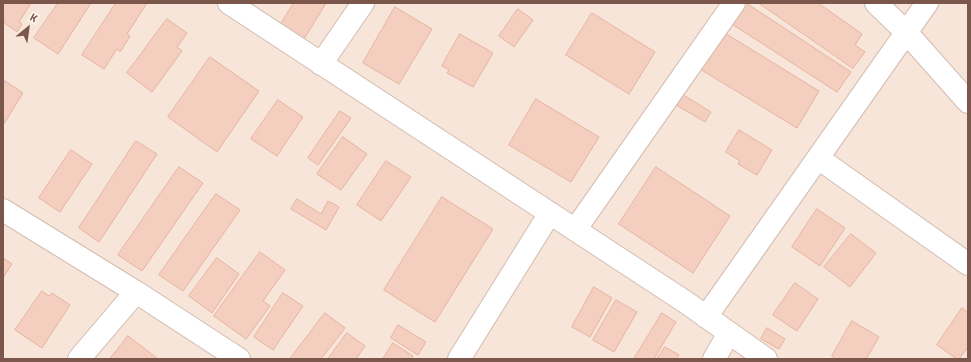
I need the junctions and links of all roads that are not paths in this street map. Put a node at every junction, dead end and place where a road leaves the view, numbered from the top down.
1 (229, 3) edge
2 (363, 3) edge
3 (734, 3) edge
4 (876, 3) edge
5 (927, 3) edge
6 (906, 32) junction
7 (321, 64) junction
8 (968, 102) edge
9 (818, 158) junction
10 (3, 210) edge
11 (550, 213) junction
12 (575, 230) junction
13 (968, 264) edge
14 (136, 292) junction
15 (706, 317) junction
16 (729, 333) junction
17 (79, 359) edge
18 (239, 359) edge
19 (459, 359) edge
20 (714, 359) edge
21 (766, 359) edge

1 - 7 street
2 - 7 street
3 - 12 street
4 - 6 street
5 - 6 street
6 - 8 street
6 - 9 street
7 - 11 street
9 - 13 street
9 - 15 street
10 - 14 street
11 - 12 street
11 - 19 street
12 - 15 street
14 - 17 street
14 - 18 street
15 - 16 street
16 - 20 street
16 - 21 street

